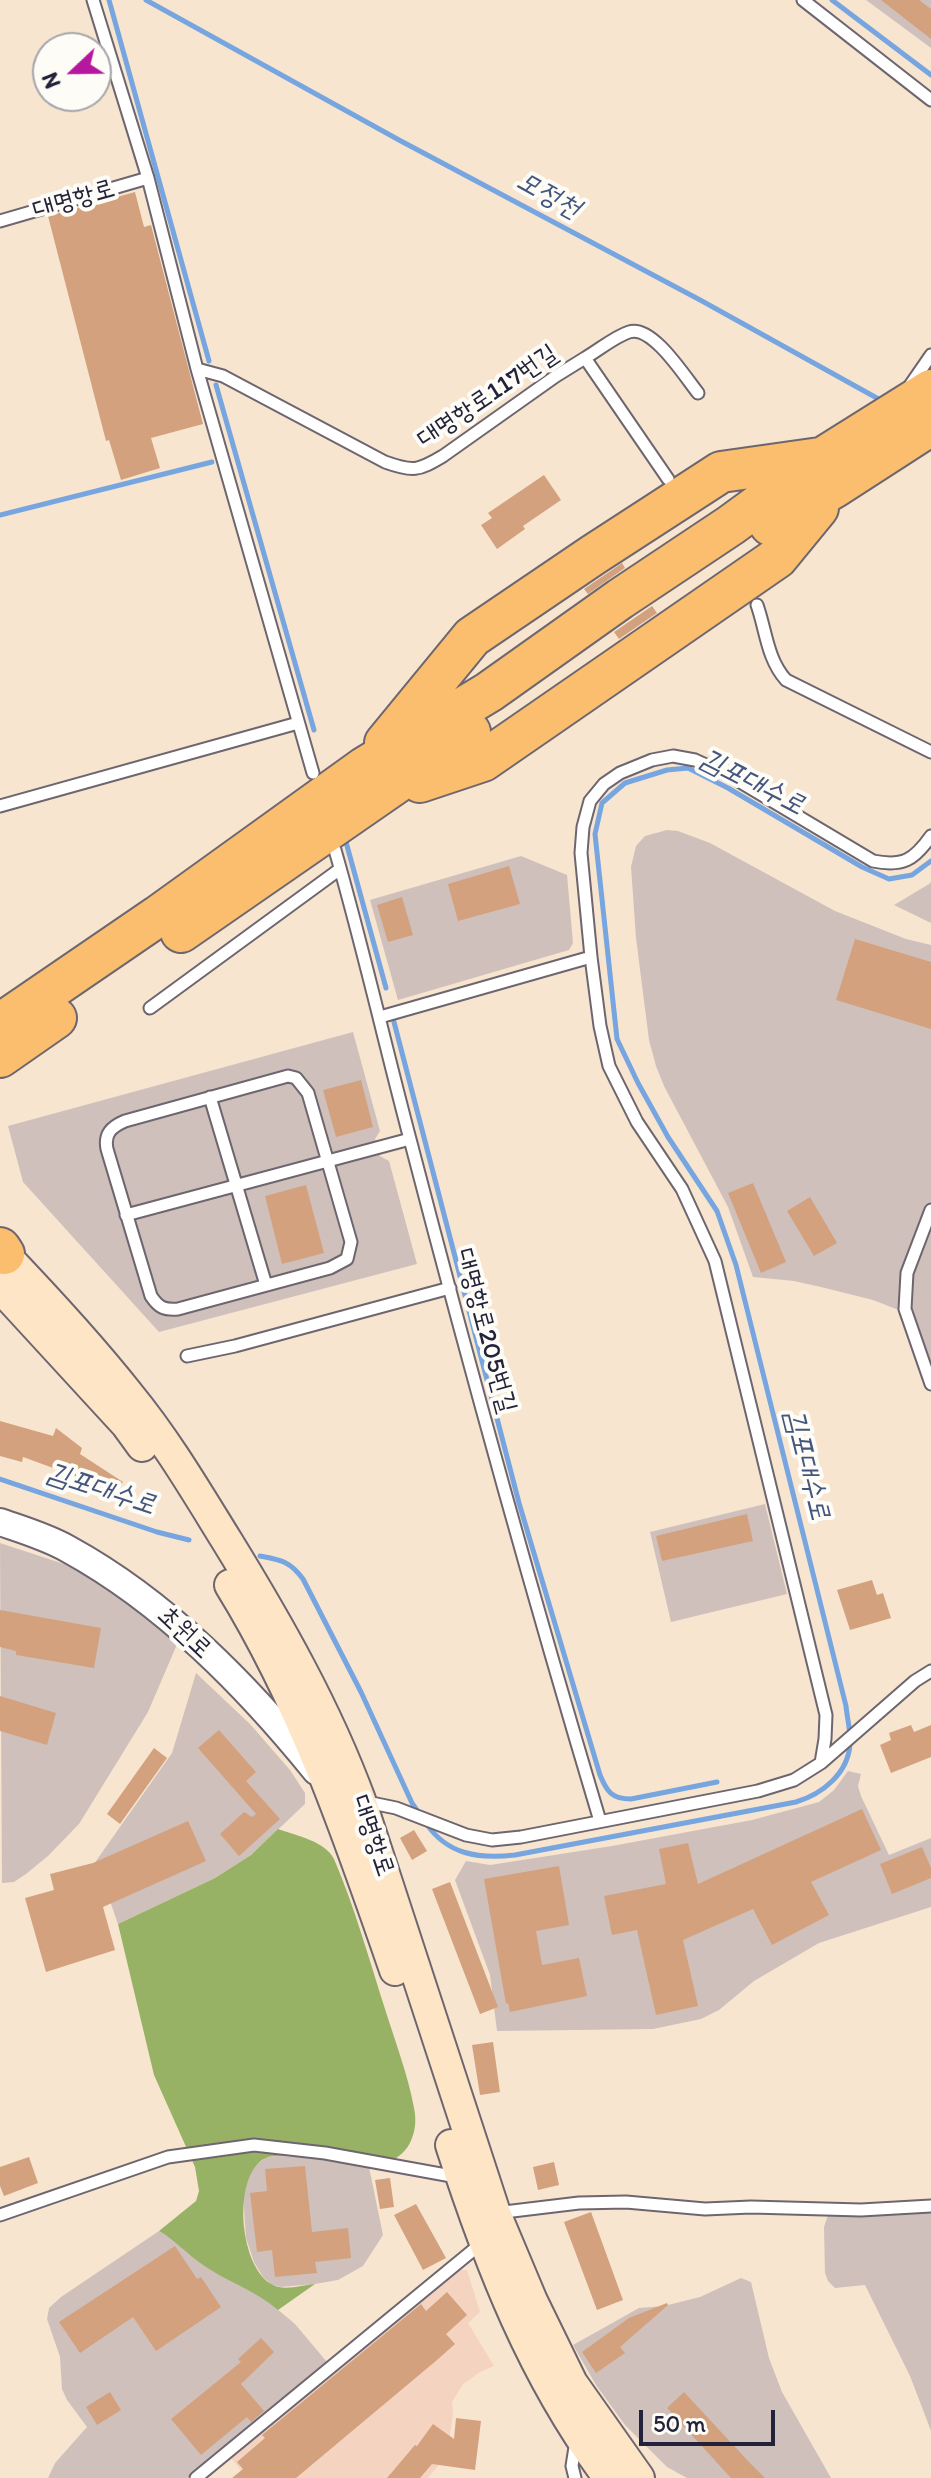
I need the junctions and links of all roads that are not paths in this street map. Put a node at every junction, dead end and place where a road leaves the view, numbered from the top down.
1 (93, 0) edge
2 (803, 0) edge
3 (931, 100) edge
4 (148, 178) junction
5 (0, 221) edge
6 (585, 358) junction
7 (197, 369) junction
8 (927, 388) edge
9 (698, 393) dead end
10 (833, 463) junction
11 (668, 479) dead end
12 (757, 605) dead end
13 (298, 723) junction
14 (931, 752) edge
15 (313, 773) dead end
16 (372, 782) junction
17 (0, 806) edge
18 (931, 836) edge
19 (335, 850) dead end
20 (340, 869) junction
21 (591, 957) junction
22 (150, 1008) dead end
23 (380, 1017) junction
24 (0, 1024) edge
25 (0, 1057) edge
26 (210, 1097) junction
27 (410, 1139) junction
28 (327, 1160) junction
29 (236, 1185) junction
30 (931, 1210) edge
31 (126, 1215) junction
32 (1, 1260) edge
33 (266, 1285) junction
34 (450, 1288) junction
35 (187, 1356) dead end
36 (931, 1384) edge
37 (0, 1522) edge
38 (931, 1671) edge
39 (291, 1697) junction
40 (258, 1705) junction
41 (821, 1763) junction
42 (346, 1795) junction
43 (600, 1821) junction
44 (462, 2178) junction
45 (931, 2206) edge
46 (0, 2215) edge
47 (490, 2227) junction
48 (578, 2433) junction
49 (196, 2478) edge
50 (575, 2478) edge
51 (609, 2478) edge
52 (639, 2478) edge

1 - 4 lane
2 - 3 lane
4 - 5 lane, 대명항로
4 - 7 lane
6 - 7 lane, 대명항로117번길
6 - 9 lane
6 - 11 lane, 대명항로117번길
7 - 13 lane
8 - 10 highway
8 - 10 highway
10 - 16 highway
10 - 16 highway
10 - 16 highway
12 - 14 lane
13 - 15 lane
13 - 17 lane
16 - 24 highway
16 - 25 highway
18 - 21 lane
19 - 20 lane, 대명항로205번길
20 - 22 lane
20 - 23 lane, 대명항로205번길
21 - 23 lane
21 - 41 lane
23 - 27 lane, 대명항로205번길
26 - 28 lane
26 - 29 lane
26 - 31 lane
27 - 28 lane
27 - 34 lane, 대명항로205번길
28 - 29 lane
28 - 33 lane
29 - 31 lane
29 - 33 lane
30 - 36 lane
31 - 33 lane
32 - 39 main road, 대명항로
32 - 42 main road, 대명항로
34 - 35 lane
34 - 43 lane, 대명항로205번길
37 - 40 street, 초원로
38 - 41 lane
39 - 40 street
39 - 42 main road, 대명항로
40 - 42 street, 초원로
41 - 43 lane
42 - 43 lane
42 - 44 main road, 대명항로
42 - 47 main road, 대명항로
44 - 46 lane
44 - 47 main road, 대명항로
45 - 47 lane
47 - 48 main road, 대명항로
47 - 49 lane
47 - 52 main road, 대명항로
48 - 50 lane
48 - 51 main road, 대명항로

